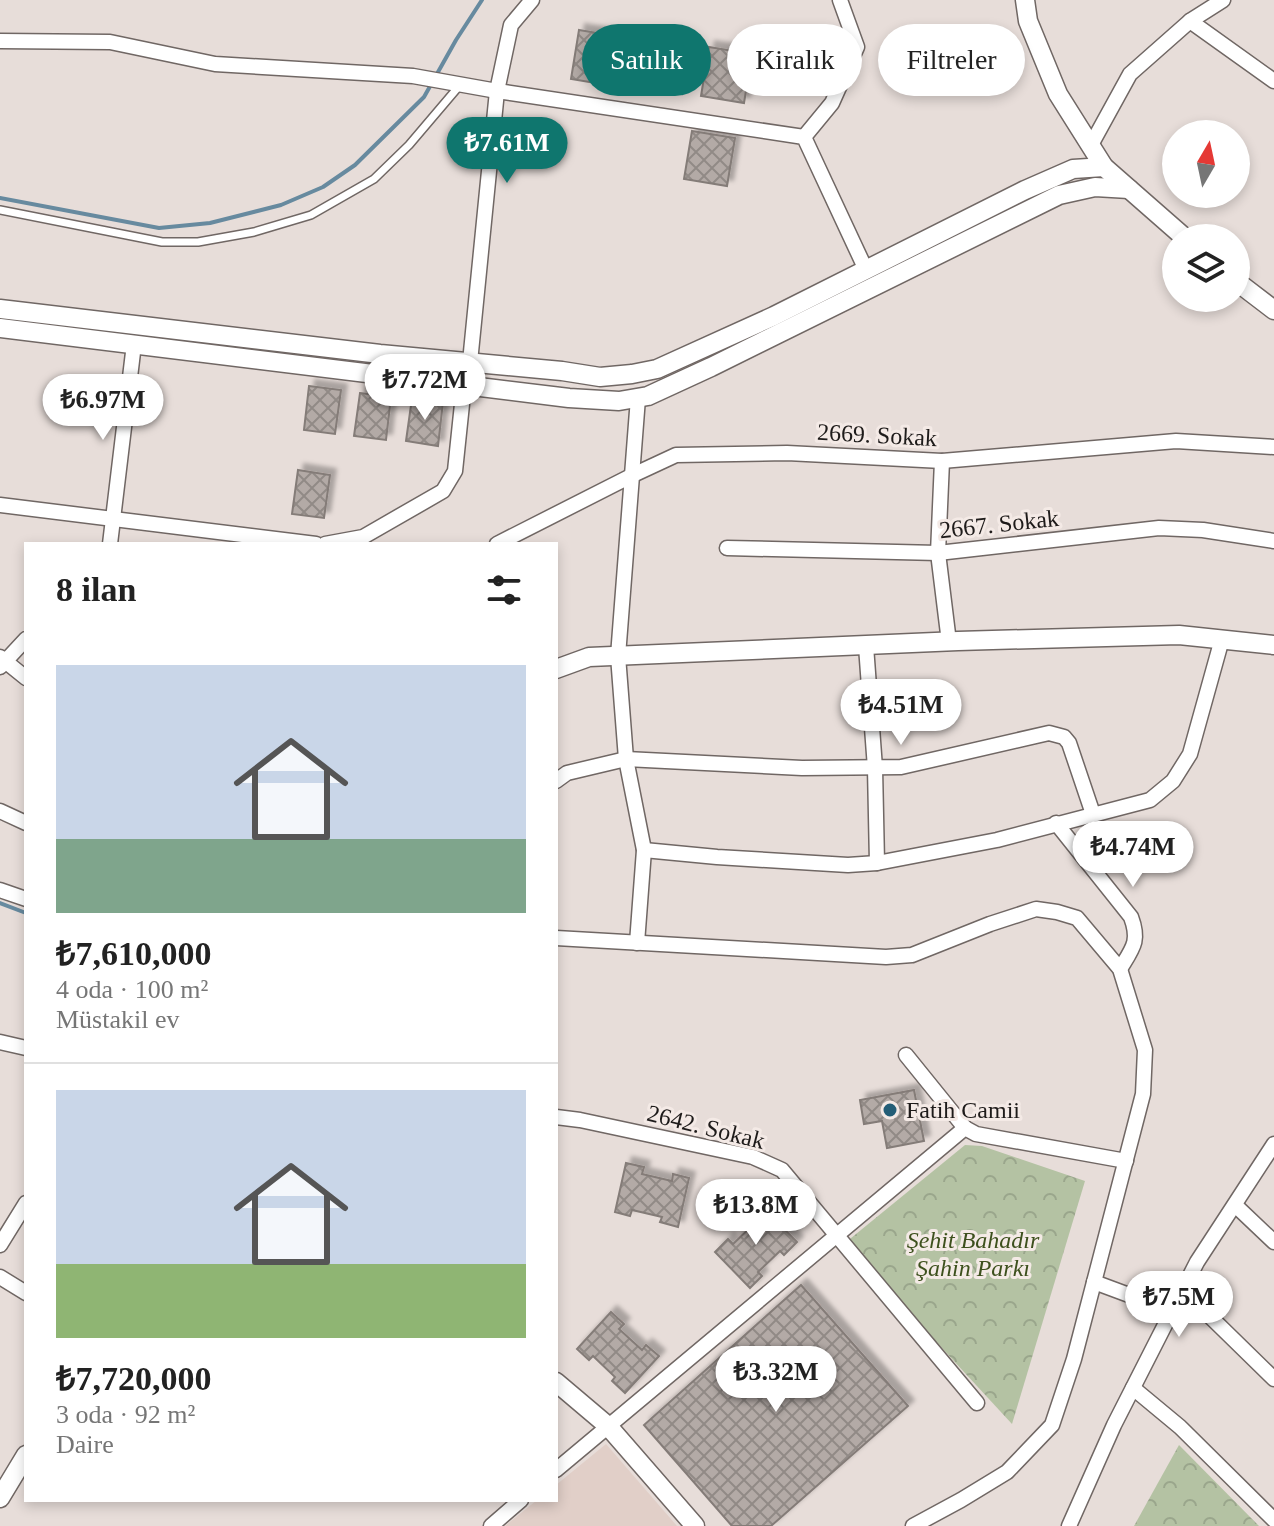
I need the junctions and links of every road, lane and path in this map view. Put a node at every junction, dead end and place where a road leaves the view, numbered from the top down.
1 (532, 0) edge
2 (1025, 0) edge
3 (1223, 0) edge
4 (844, 1) edge
5 (1190, 21) junction
6 (0, 41) edge
7 (1274, 81) edge
8 (460, 85) junction
9 (497, 91) junction
10 (804, 137) junction
11 (1091, 145) junction
12 (1104, 167) junction
13 (1129, 189) junction
14 (0, 210) edge
15 (1169, 224) edge
16 (866, 270) junction
17 (1250, 292) edge
18 (0, 309) edge
19 (1274, 310) edge
20 (0, 328) edge
21 (134, 344) junction
22 (470, 362) junction
23 (464, 385) junction
24 (638, 398) junction
25 (1274, 447) edge
26 (942, 461) junction
27 (633, 475) junction
28 (0, 505) edge
29 (113, 520) junction
30 (1274, 541) edge
31 (110, 542) edge
32 (299, 542) edge
33 (336, 542) edge
34 (501, 542) edge
35 (727, 548) dead end
36 (938, 553) junction
37 (1222, 639) junction
38 (24, 641) edge
39 (949, 642) junction
40 (1274, 645) edge
41 (866, 646) junction
42 (618, 656) junction
43 (2, 662) edge
44 (558, 668) edge
45 (24, 677) edge
46 (626, 759) junction
47 (875, 768) junction
48 (558, 780) edge
49 (0, 811) edge
50 (1093, 814) junction
51 (24, 822) edge
52 (1056, 823) junction
53 (644, 850) junction
54 (877, 863) junction
55 (0, 890) edge
56 (24, 898) edge
57 (558, 938) edge
58 (637, 943) junction
59 (1120, 969) junction
60 (0, 1042) edge
61 (24, 1048) edge
62 (906, 1055) dead end
63 (558, 1117) edge
64 (965, 1128) junction
65 (1274, 1144) edge
66 (1126, 1161) junction
67 (1235, 1205) junction
68 (24, 1206) edge
69 (838, 1237) junction
70 (1274, 1242) edge
71 (0, 1245) edge
72 (0, 1277) edge
73 (1094, 1282) junction
74 (1183, 1290) junction
75 (24, 1292) edge
76 (1172, 1311) junction
77 (1274, 1379) edge
78 (558, 1384) edge
79 (1133, 1388) junction
80 (977, 1403) dead end
81 (608, 1426) junction
82 (24, 1458) edge
83 (558, 1468) edge
84 (0, 1498) edge
85 (519, 1502) edge
86 (1274, 1520) edge
87 (491, 1526) edge
88 (695, 1526) edge
89 (913, 1526) edge
90 (1069, 1526) edge

1 - 9 street
2 - 11 street
3 - 5 street
4 - 10 street
5 - 7 street
5 - 11 street
6 - 8 street
8 - 9 street
8 - 14 lane
9 - 10 street
9 - 22 street
10 - 16 street
11 - 12 street
12 - 13 street
12 - 16 street
13 - 15 street
13 - 24 street
16 - 22 street
17 - 19 street
18 - 22 street
20 - 21 street
21 - 23 street
21 - 29 street
23 - 24 street
23 - 33 street
24 - 27 street
25 - 26 street, 2669. Sokak
26 - 27 street, 2669. Sokak
26 - 36 street
27 - 34 street, 2669. Sokak
27 - 42 street
28 - 29 street
29 - 31 street
29 - 32 street
30 - 36 street, 2667. Sokak
35 - 36 street, 2667. Sokak
36 - 39 street
37 - 39 street
37 - 40 street
37 - 50 street
38 - 43 street
39 - 41 street
41 - 42 street
41 - 47 street
42 - 44 street
42 - 46 street
43 - 45 street
46 - 47 street
46 - 48 street
46 - 53 street
47 - 50 street
47 - 54 street
49 - 51 street
50 - 52 street
52 - 54 street
52 - 59 street
53 - 54 street
53 - 58 street
55 - 56 street
57 - 58 street
58 - 59 street
59 - 66 street
60 - 61 street
62 - 64 street
63 - 69 street, 2642. Sokak
64 - 66 street
64 - 69 street
65 - 67 street
66 - 73 street
67 - 70 street
67 - 74 street
68 - 71 street
69 - 80 street, 2642. Sokak
69 - 81 street
72 - 75 street
73 - 76 street
73 - 89 street
74 - 76 street
74 - 77 street
76 - 79 street
78 - 81 street
79 - 86 street
79 - 90 street
81 - 83 street
81 - 88 street
82 - 84 street
85 - 87 street

